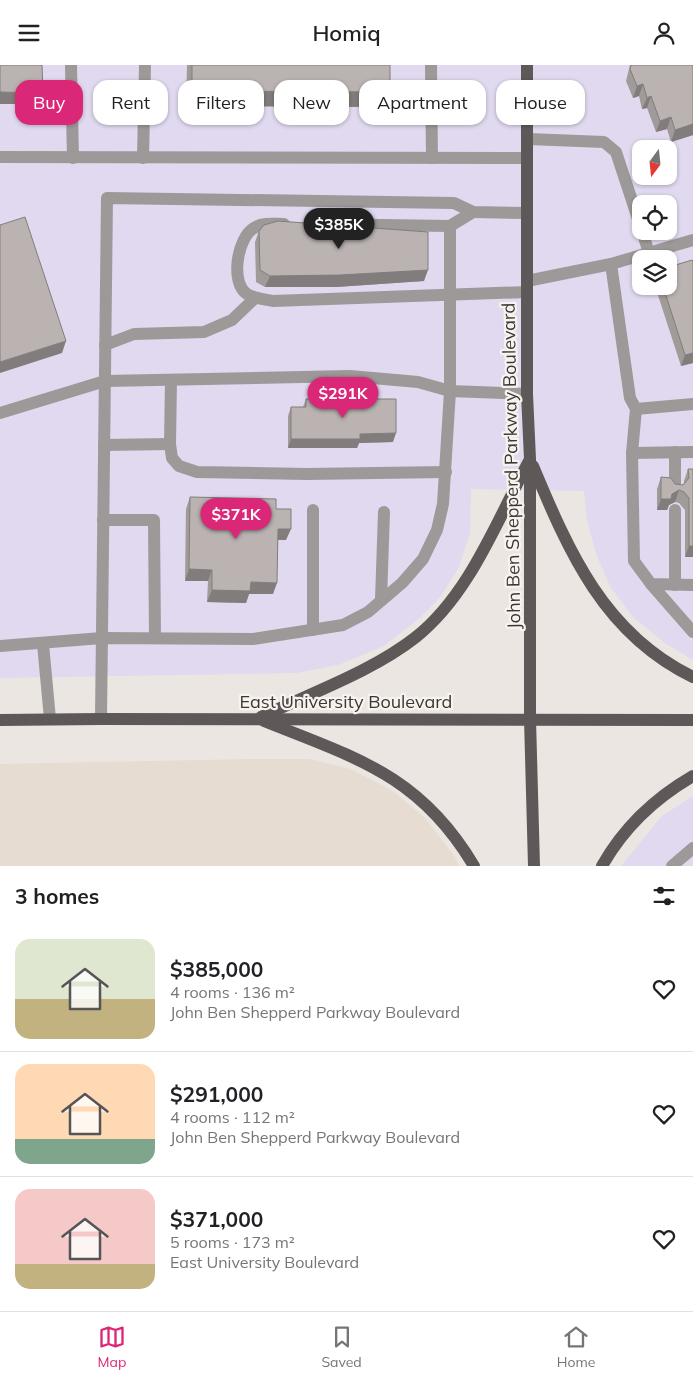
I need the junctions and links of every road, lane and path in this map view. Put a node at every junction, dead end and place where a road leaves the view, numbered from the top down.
1 (72, 65) edge
2 (145, 65) edge
3 (431, 65) edge
4 (527, 65) edge
5 (528, 139) junction
6 (0, 157) edge
7 (73, 158) junction
8 (143, 158) junction
9 (432, 158) junction
10 (527, 158) junction
11 (632, 199) edge
12 (473, 212) junction
13 (525, 213) junction
14 (450, 226) junction
15 (693, 240) edge
16 (659, 250) edge
17 (632, 258) edge
18 (611, 264) junction
19 (527, 287) junction
20 (451, 295) junction
21 (255, 298) junction
22 (105, 345) junction
23 (171, 380) junction
24 (105, 381) junction
25 (450, 391) junction
26 (527, 393) junction
27 (693, 404) edge
28 (636, 409) junction
29 (0, 413) edge
30 (170, 444) junction
31 (104, 445) junction
32 (675, 452) junction
33 (693, 452) edge
34 (632, 453) junction
35 (530, 459) junction
36 (446, 472) junction
37 (675, 489) edge
38 (312, 510) dead end
39 (675, 510) edge
40 (384, 512) dead end
41 (103, 520) junction
42 (651, 584) junction
43 (675, 585) junction
44 (693, 585) edge
45 (381, 600) junction
46 (312, 630) junction
47 (693, 633) edge
48 (102, 638) junction
49 (155, 638) junction
50 (43, 644) junction
51 (0, 645) edge
52 (693, 677) edge
53 (50, 719) junction
54 (101, 719) junction
55 (258, 719) junction
56 (530, 719) junction
57 (693, 720) edge
58 (0, 721) edge
59 (693, 776) edge
60 (693, 848) edge
61 (474, 866) edge
62 (534, 866) edge
63 (602, 866) edge
64 (672, 866) edge

1 - 7 lane
2 - 8 lane
3 - 9 lane
4 - 5 main road, John Ben Shepperd Parkway Boulevard
5 - 10 main road, John Ben Shepperd Parkway Boulevard
5 - 11 lane
6 - 7 lane
7 - 8 lane
8 - 9 lane
9 - 10 lane
10 - 13 main road, John Ben Shepperd Parkway Boulevard
12 - 13 lane
12 - 14 lane
12 - 22 lane
13 - 19 main road, John Ben Shepperd Parkway Boulevard
14 - 20 lane
14 - 21 lane
15 - 16 lane
17 - 18 lane
18 - 19 lane
18 - 28 lane
19 - 20 lane
19 - 26 main road, John Ben Shepperd Parkway Boulevard
20 - 21 lane
20 - 25 lane
21 - 22 lane
22 - 24 lane
23 - 24 lane
23 - 25 lane
23 - 30 lane
24 - 29 lane
24 - 31 lane
25 - 26 lane
25 - 36 lane
26 - 35 main road, John Ben Shepperd Parkway Boulevard
27 - 28 lane
28 - 34 lane
30 - 31 lane
30 - 36 lane
31 - 41 lane
32 - 33 lane
32 - 34 lane
32 - 37 lane
34 - 42 lane
35 - 52 main road
35 - 55 main road
35 - 56 main road, John Ben Shepperd Parkway Boulevard
36 - 45 lane
38 - 46 lane
39 - 43 lane
40 - 45 lane
41 - 48 lane
41 - 49 lane
42 - 43 lane
42 - 47 lane
43 - 44 lane
45 - 46 lane
46 - 49 lane
48 - 49 lane
48 - 50 lane
48 - 54 lane
50 - 51 lane
50 - 53 lane
53 - 54 main road, East University Boulevard
53 - 58 main road, East University Boulevard
54 - 55 main road, East University Boulevard
55 - 56 main road, East University Boulevard
55 - 61 main road
56 - 57 main road, East University Boulevard
56 - 62 main road, John Ben Shepperd Parkway Boulevard
59 - 63 main road
60 - 64 lane

